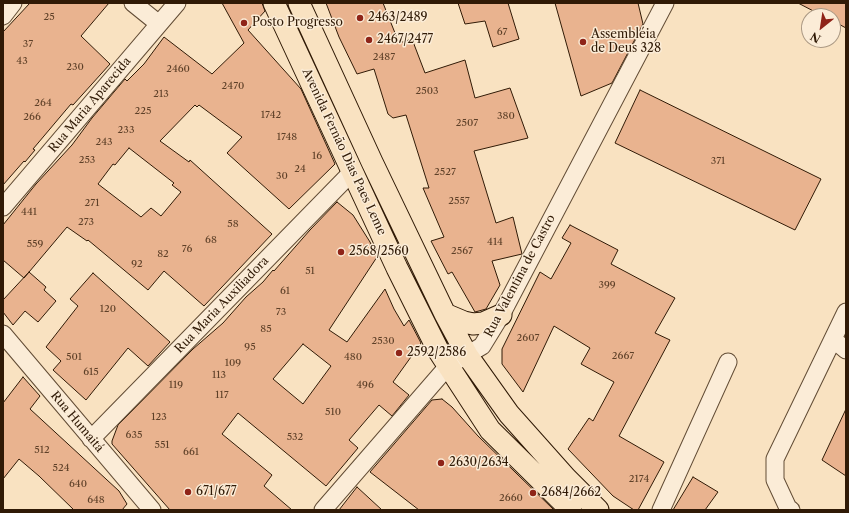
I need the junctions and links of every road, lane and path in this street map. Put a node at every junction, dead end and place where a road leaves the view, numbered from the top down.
1 (14, 3) edge
2 (133, 3) edge
3 (177, 3) edge
4 (274, 3) edge
5 (299, 3) edge
6 (663, 5) edge
7 (3, 16) edge
8 (159, 24) junction
9 (353, 171) junction
10 (3, 207) edge
11 (846, 312) edge
12 (444, 314) junction
13 (500, 315) junction
14 (3, 334) edge
15 (833, 339) junction
16 (846, 350) edge
17 (467, 355) junction
18 (728, 362) dead end
19 (448, 366) junction
20 (91, 439) junction
21 (152, 510) edge
22 (323, 510) edge
23 (571, 510) edge
24 (598, 510) edge
25 (662, 510) edge
26 (791, 510) edge

1 - 7 street
2 - 8 street
3 - 8 street, Rua Maria Aparecida
4 - 9 main road, Avenida Fernão Dias Paes Leme
5 - 12 main road, Avenida Fernão Dias Paes Leme
6 - 13 street, Rua Valentina de Castro
8 - 10 street, Rua Maria Aparecida
9 - 19 main road, Avenida Fernão Dias Paes Leme
9 - 20 street, Rua Maria Auxiliadora
11 - 15 street
12 - 13 main road
12 - 17 main road, Avenida Fernão Dias Paes Leme
13 - 17 street, Rua Valentina de Castro
14 - 20 street, Rua Humaitá
15 - 16 street
15 - 26 street
17 - 19 street, Rua Valentina de Castro
17 - 24 main road, Avenida Fernão Dias Paes Leme
18 - 25 street
19 - 22 street, Rua Valentina de Castro
19 - 23 main road, Avenida Fernão Dias Paes Leme
20 - 21 street, Rua Humaitá

